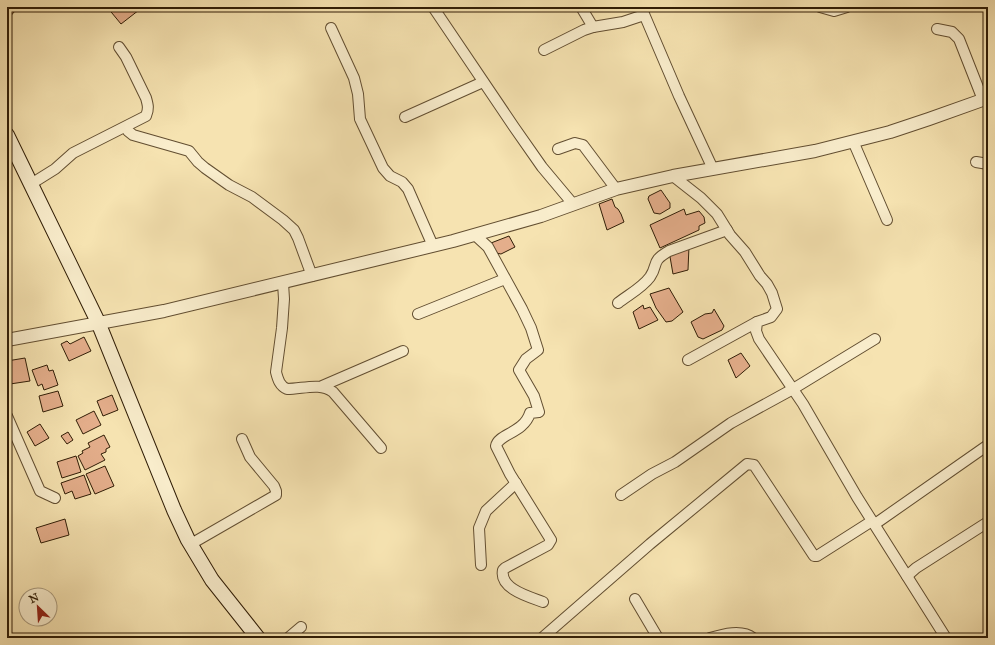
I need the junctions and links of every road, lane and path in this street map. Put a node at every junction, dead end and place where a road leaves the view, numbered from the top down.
1 (433, 7) edge
2 (581, 7) edge
3 (820, 7) edge
4 (847, 7) edge
5 (643, 11) edge
6 (593, 27) junction
7 (331, 28) dead end
8 (938, 29) dead end
9 (119, 47) dead end
10 (544, 50) dead end
11 (483, 82) junction
12 (986, 99) edge
13 (405, 117) dead end
14 (126, 126) junction
15 (7, 135) edge
16 (853, 141) junction
17 (558, 149) dead end
18 (7, 155) edge
19 (976, 162) dead end
20 (988, 164) edge
21 (713, 169) junction
22 (673, 176) junction
23 (31, 184) junction
24 (616, 190) junction
25 (573, 204) junction
26 (887, 220) dead end
27 (727, 230) junction
28 (475, 235) junction
29 (433, 246) junction
30 (312, 276) junction
31 (506, 279) junction
32 (283, 282) junction
33 (618, 303) dead end
34 (418, 314) dead end
35 (757, 322) junction
36 (94, 323) junction
37 (875, 339) dead end
38 (7, 340) edge
39 (403, 351) dead end
40 (688, 360) dead end
41 (322, 386) junction
42 (793, 389) junction
43 (7, 416) edge
44 (242, 439) dead end
45 (988, 445) edge
46 (381, 448) dead end
47 (516, 483) junction
48 (621, 495) dead end
49 (54, 498) dead end
50 (171, 511) junction
51 (988, 522) edge
52 (874, 523) junction
53 (191, 544) junction
54 (481, 565) dead end
55 (907, 576) junction
56 (635, 599) dead end
57 (543, 602) dead end
58 (301, 627) dead end
59 (248, 638) edge
60 (258, 638) edge
61 (288, 638) edge
62 (542, 638) edge
63 (658, 638) edge
64 (710, 638) edge
65 (753, 638) edge
66 (946, 638) edge

1 - 11 street
2 - 6 street
3 - 4 street
5 - 6 street
5 - 21 street
6 - 10 street
7 - 29 street
8 - 12 street
9 - 14 street
11 - 13 street
11 - 25 street
12 - 16 street
14 - 23 street
14 - 30 street
15 - 23 main road
16 - 21 street
16 - 26 street
17 - 24 street
18 - 36 main road
19 - 20 street
21 - 22 street
22 - 24 street
22 - 27 street
23 - 36 main road
24 - 25 street
25 - 28 street
27 - 33 street
27 - 35 street
28 - 29 street
28 - 31 street
29 - 30 street
30 - 32 street
31 - 34 street
31 - 47 street
32 - 36 street
32 - 41 street
35 - 40 street
35 - 42 street
36 - 38 street
36 - 50 main road
37 - 42 street
39 - 41 street
41 - 46 street
42 - 48 street
42 - 52 street
43 - 49 street
44 - 53 street
45 - 52 street
47 - 54 street
47 - 57 street
50 - 53 main road
50 - 59 main road
51 - 55 street
52 - 55 street
52 - 62 street
53 - 60 main road
55 - 66 street
56 - 63 street
58 - 61 street
64 - 65 street

